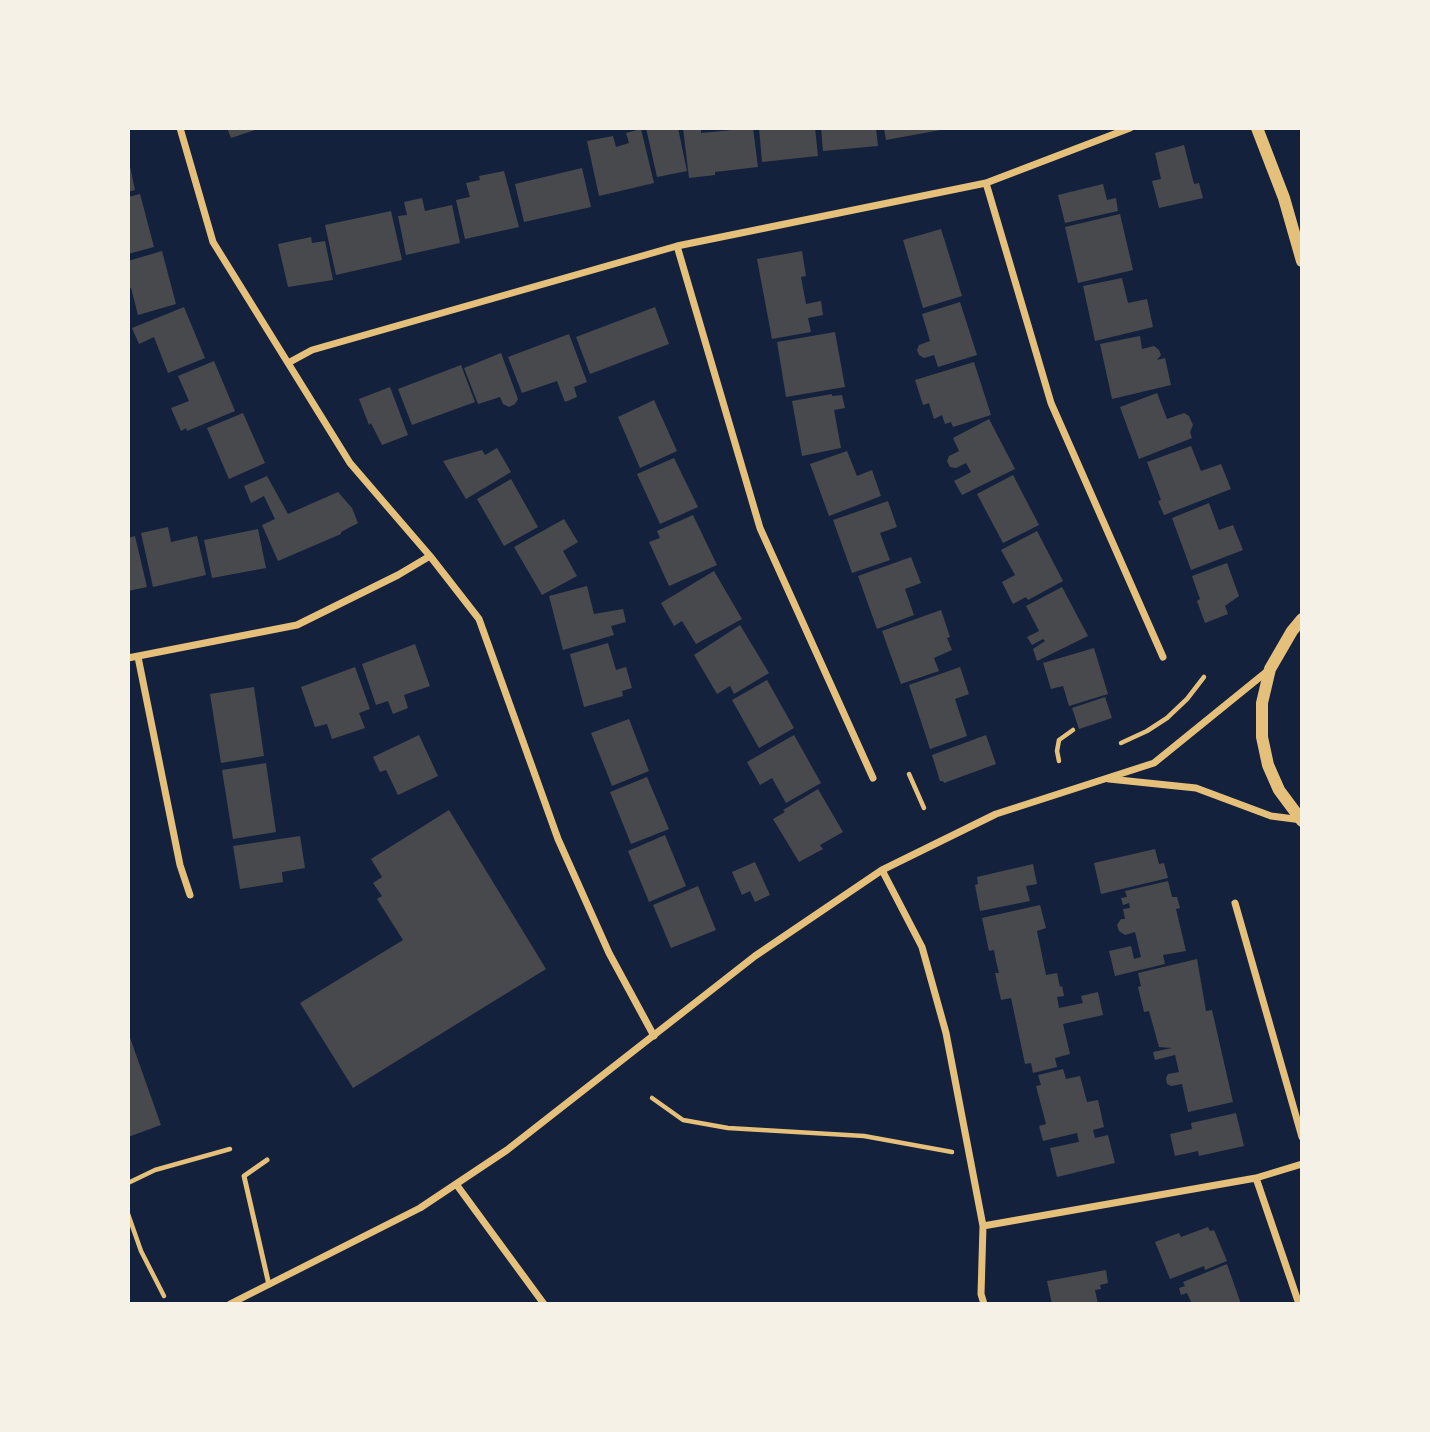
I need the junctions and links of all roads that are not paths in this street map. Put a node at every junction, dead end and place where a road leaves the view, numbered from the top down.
1 (180, 128) edge
2 (1130, 128) edge
3 (1257, 128) edge
4 (986, 183) junction
5 (677, 246) junction
6 (1302, 261) edge
7 (288, 363) junction
8 (430, 556) junction
9 (1302, 619) edge
10 (138, 657) junction
11 (1163, 657) dead end
12 (128, 658) edge
13 (1270, 668) junction
14 (873, 778) dead end
15 (1105, 778) junction
16 (1302, 821) edge
17 (882, 870) junction
18 (190, 895) dead end
19 (1235, 902) dead end
20 (654, 1036) junction
21 (1302, 1137) edge
22 (267, 1160) dead end
23 (1302, 1164) edge
24 (1256, 1178) junction
25 (456, 1185) junction
26 (983, 1226) junction
27 (269, 1285) junction
28 (230, 1304) edge
29 (544, 1304) edge
30 (984, 1304) edge
31 (1299, 1304) edge

1 - 7 street
2 - 4 street
3 - 6 street
4 - 5 street
4 - 11 street
5 - 7 street
5 - 14 street
7 - 8 street
8 - 10 street
8 - 20 street
9 - 13 street
10 - 12 street
10 - 18 street
13 - 15 street
13 - 16 street
15 - 16 street
15 - 17 street
17 - 20 street
17 - 26 street
19 - 21 street
20 - 25 street
22 - 27 lane
23 - 24 street
24 - 26 street
24 - 31 street
25 - 27 street
25 - 29 street
26 - 30 street
27 - 28 street

